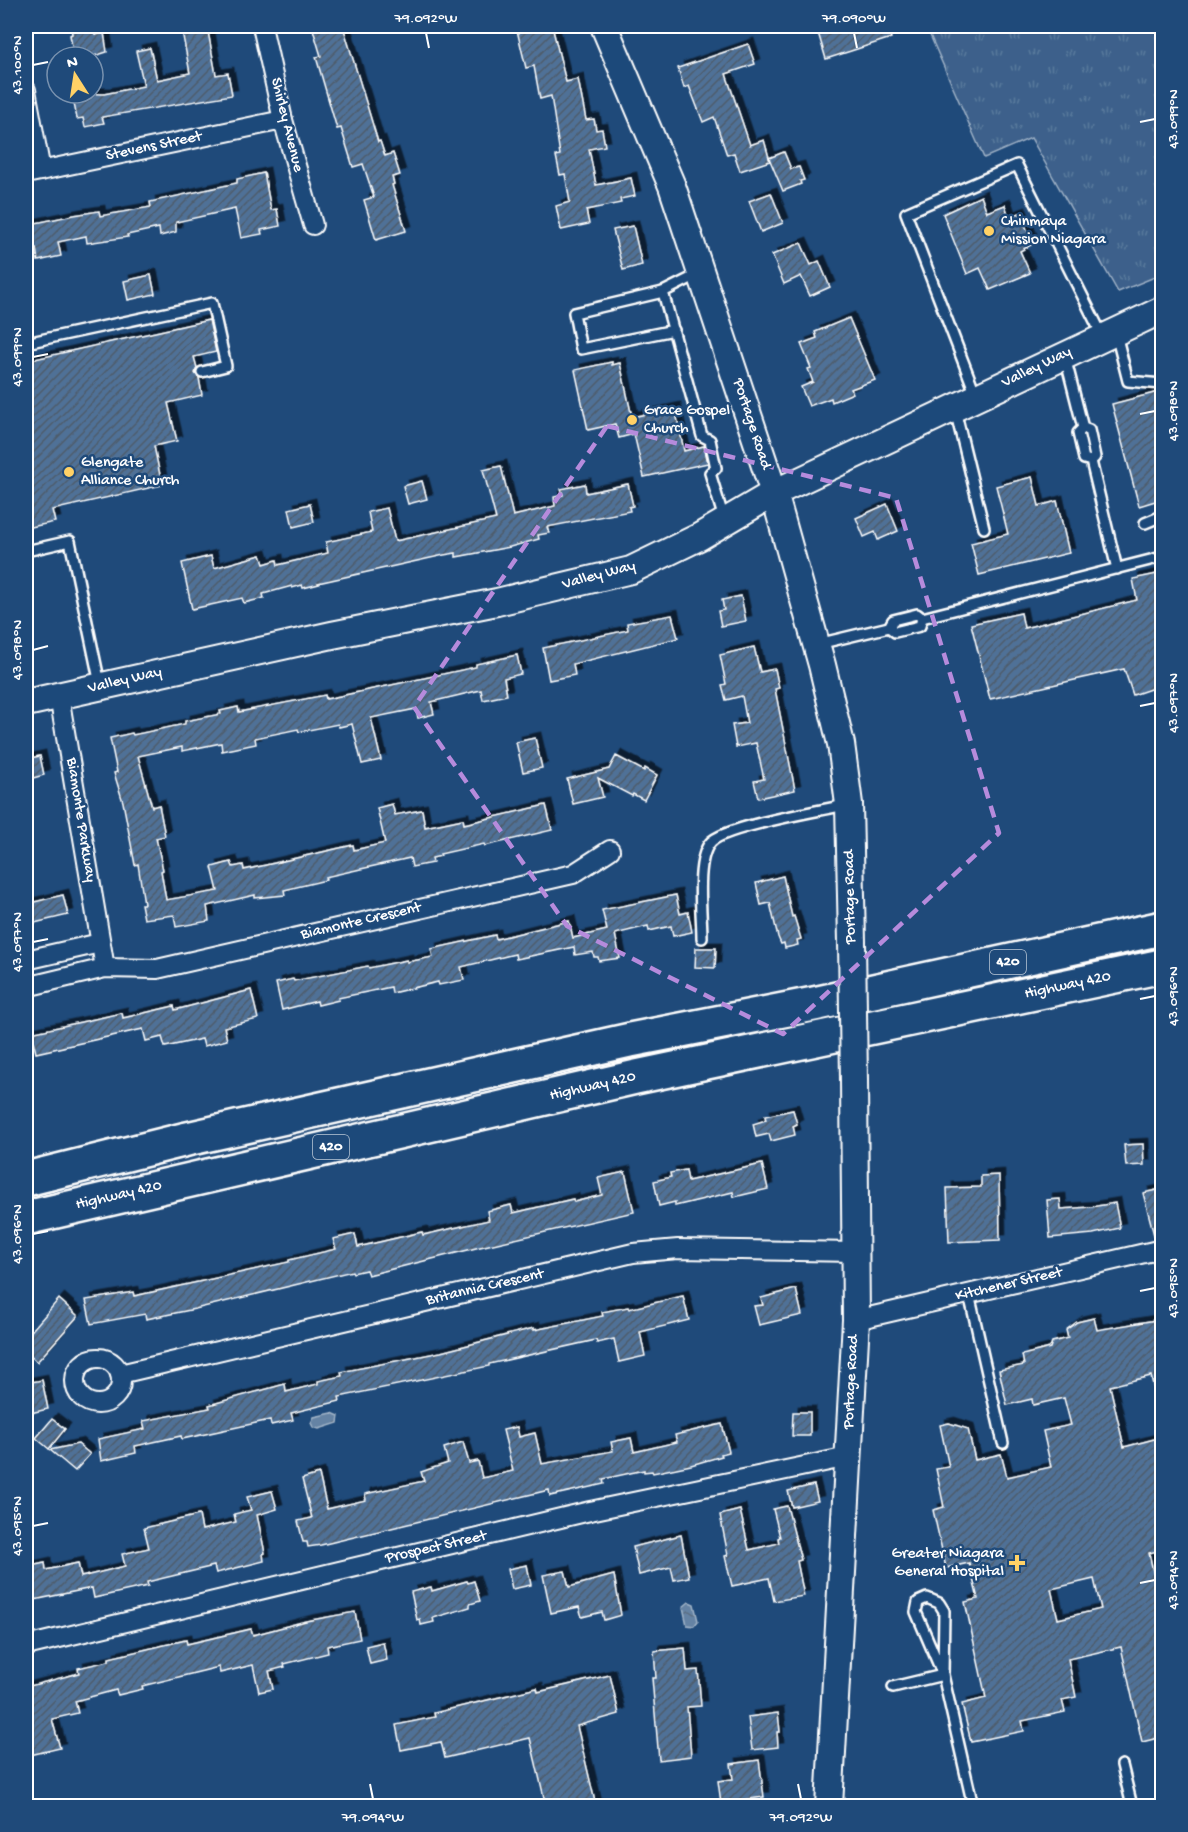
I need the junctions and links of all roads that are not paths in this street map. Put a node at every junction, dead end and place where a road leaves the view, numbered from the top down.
1 (262, 26) edge
2 (604, 26) edge
3 (26, 90) edge
4 (283, 120) junction
5 (33, 173) edge
6 (313, 225) dead end
7 (701, 273) junction
8 (663, 292) junction
9 (1162, 310) edge
10 (674, 330) junction
11 (1109, 334) junction
12 (26, 343) edge
13 (1064, 355) junction
14 (202, 372) dead end
15 (1162, 384) edge
16 (966, 402) junction
17 (702, 436) junction
18 (704, 446) dead end
19 (774, 493) junction
20 (1162, 516) edge
21 (724, 521) junction
22 (1145, 523) dead end
23 (984, 528) dead end
24 (26, 551) edge
25 (1162, 557) edge
26 (1117, 569) junction
27 (816, 645) junction
28 (101, 686) junction
29 (60, 696) junction
30 (26, 703) edge
31 (849, 804) junction
32 (610, 850) dead end
33 (1162, 928) edge
34 (702, 938) dead end
35 (100, 943) junction
36 (26, 960) edge
37 (1162, 966) edge
38 (105, 968) junction
39 (26, 987) edge
40 (26, 1179) edge
41 (26, 1218) edge
42 (1162, 1249) edge
43 (855, 1252) junction
44 (969, 1294) junction
45 (856, 1320) junction
46 (120, 1374) dead end
47 (1003, 1443) dead end
48 (848, 1457) junction
49 (26, 1646) edge
50 (943, 1675) junction
51 (893, 1687) dead end
52 (1122, 1766) dead end
53 (829, 1806) edge
54 (973, 1806) edge
55 (1132, 1806) edge

1 - 4 street, Shirley Avenue
2 - 7 street, Portage Road
3 - 5 street
4 - 5 street, Stevens Street
4 - 6 street, Shirley Avenue
7 - 8 lane
7 - 19 street, Portage Road
8 - 10 lane
8 - 10 lane
9 - 11 street, Valley Way
10 - 17 lane
11 - 13 street, Valley Way
11 - 15 lane
11 - 16 lane
12 - 14 lane
13 - 16 street, Valley Way
13 - 26 lane
16 - 19 street, Valley Way
16 - 23 lane
17 - 18 lane
17 - 21 lane
19 - 21 street, Valley Way
19 - 27 street, Portage Road
20 - 22 lane
21 - 28 street, Valley Way
24 - 28 lane
25 - 26 lane
26 - 27 lane
27 - 31 street, Portage Road
28 - 29 street, Valley Way
29 - 30 street, Valley Way
29 - 35 street, Biamonte Parkway
31 - 34 lane
31 - 43 street, Portage Road, bridge
32 - 38 street, Biamonte Crescent
33 - 40 highway, 420
35 - 36 street
35 - 38 street, Biamonte Parkway
37 - 41 highway, Highway 420 / 420
38 - 39 street
42 - 44 street, Kitchener Street
43 - 45 street, Portage Road
43 - 46 street, Britannia Crescent
44 - 45 street, Kitchener Street
44 - 47 lane
45 - 48 street, Portage Road
48 - 49 street, Prospect Street
48 - 53 street, Portage Road
50 - 50 lane
50 - 51 lane
50 - 54 lane
52 - 55 lane

